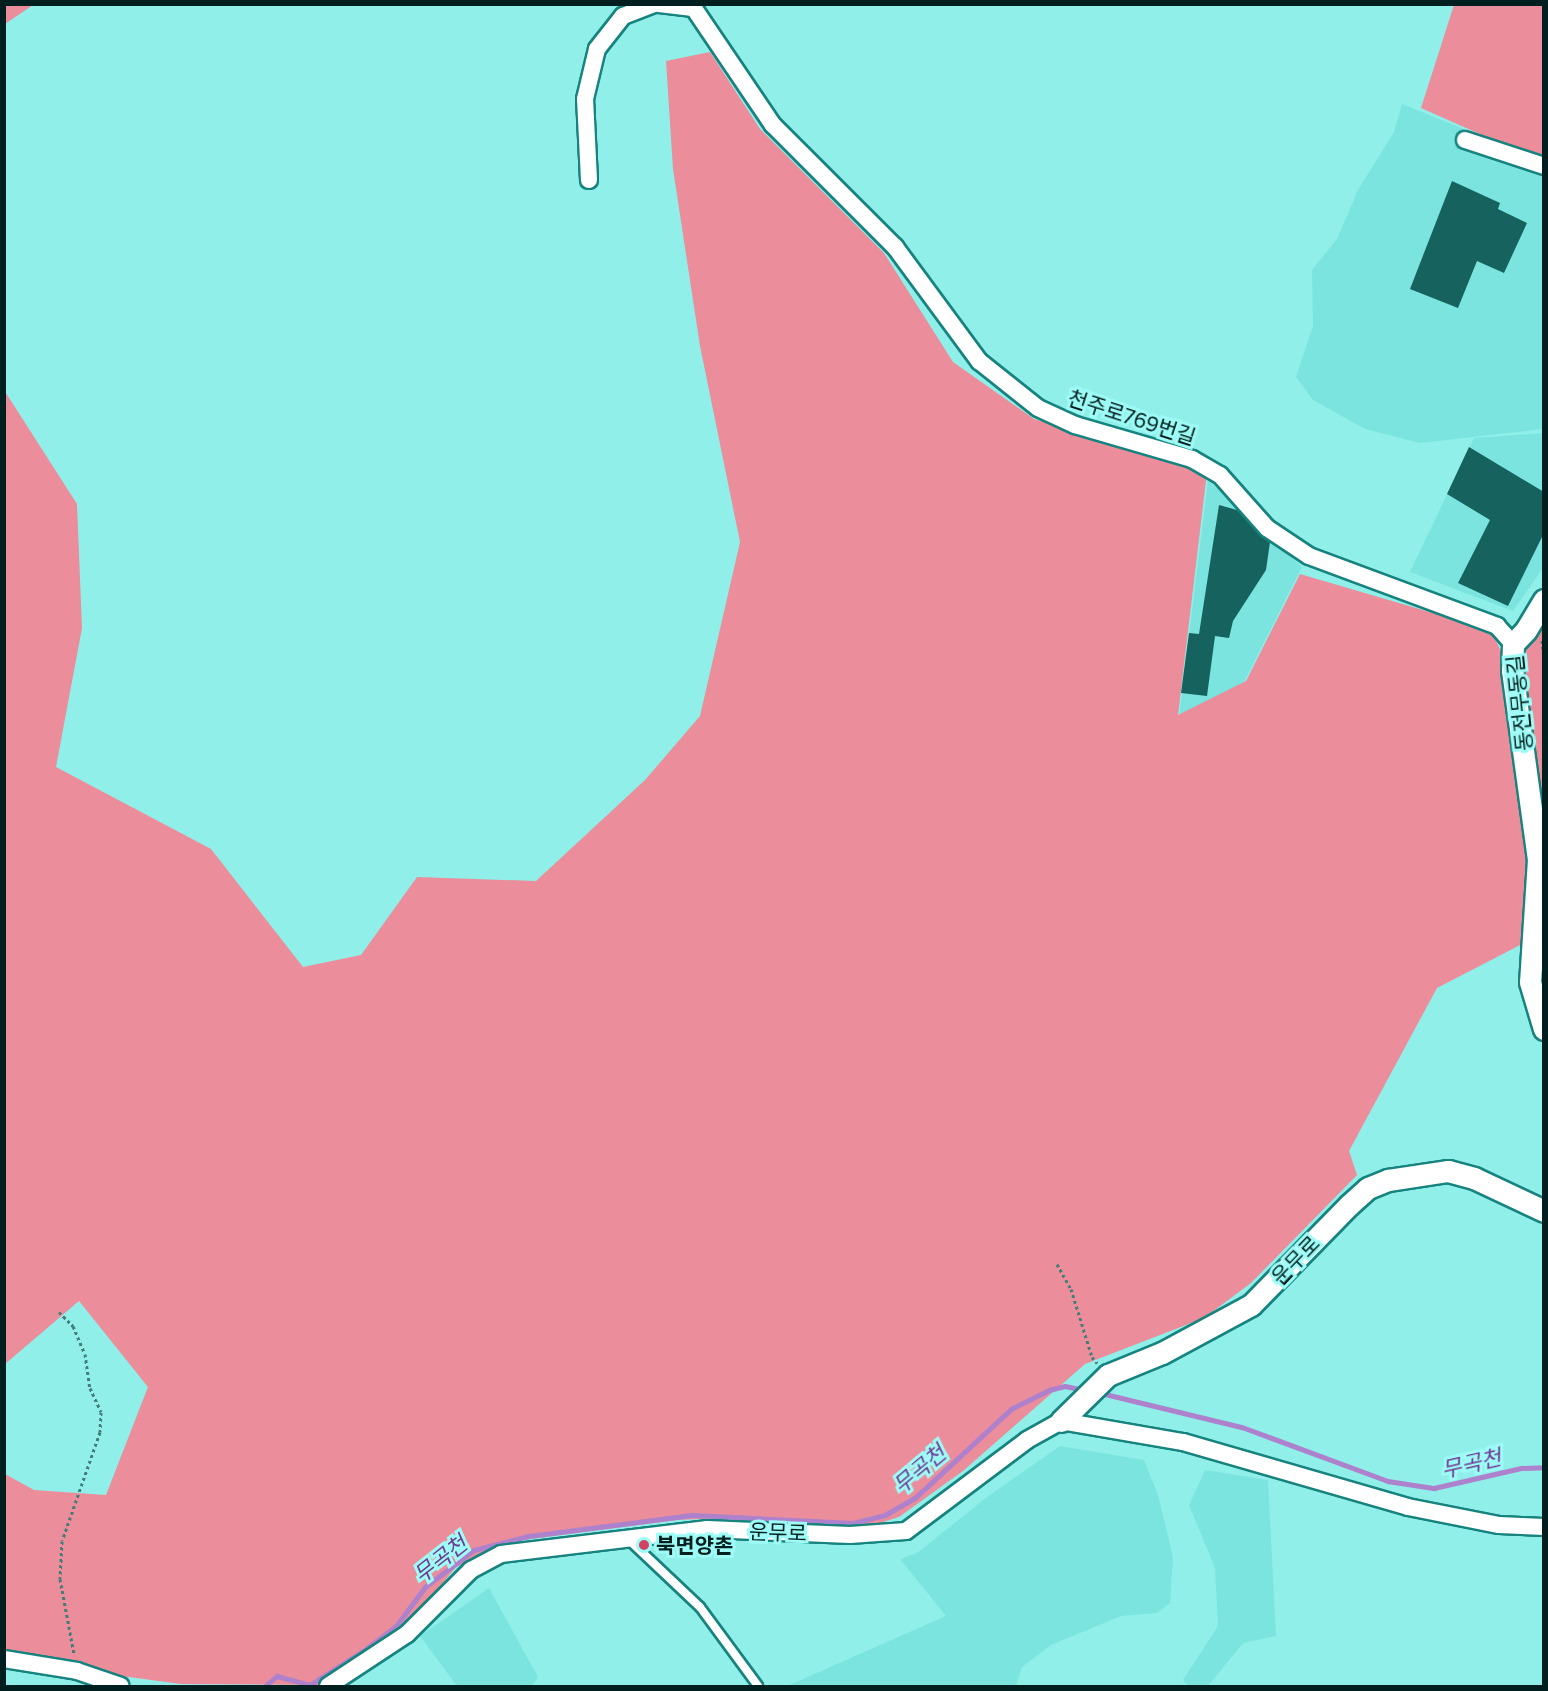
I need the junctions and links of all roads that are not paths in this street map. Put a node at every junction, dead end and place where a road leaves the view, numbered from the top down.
1 (657, 4) edge
2 (692, 6) edge
3 (1465, 140) dead end
4 (1544, 166) edge
5 (589, 180) dead end
6 (1544, 600) edge
7 (1513, 644) junction
8 (1542, 876) edge
9 (1544, 1029) edge
10 (1544, 1211) edge
11 (1061, 1421) junction
12 (1544, 1527) edge
13 (627, 1539) junction
14 (4, 1659) edge
15 (121, 1686) edge
16 (328, 1686) edge
17 (758, 1686) edge

1 - 2 street
1 - 5 street
2 - 7 street, 천주로769번길
3 - 4 street
6 - 7 street, 동전무동길
7 - 8 street, 동전무동길
8 - 9 street, 동전무동길
10 - 11 street, 운무로
11 - 12 street
11 - 13 street, 운무로
13 - 16 street, 운무로
13 - 17 lane
14 - 15 street

